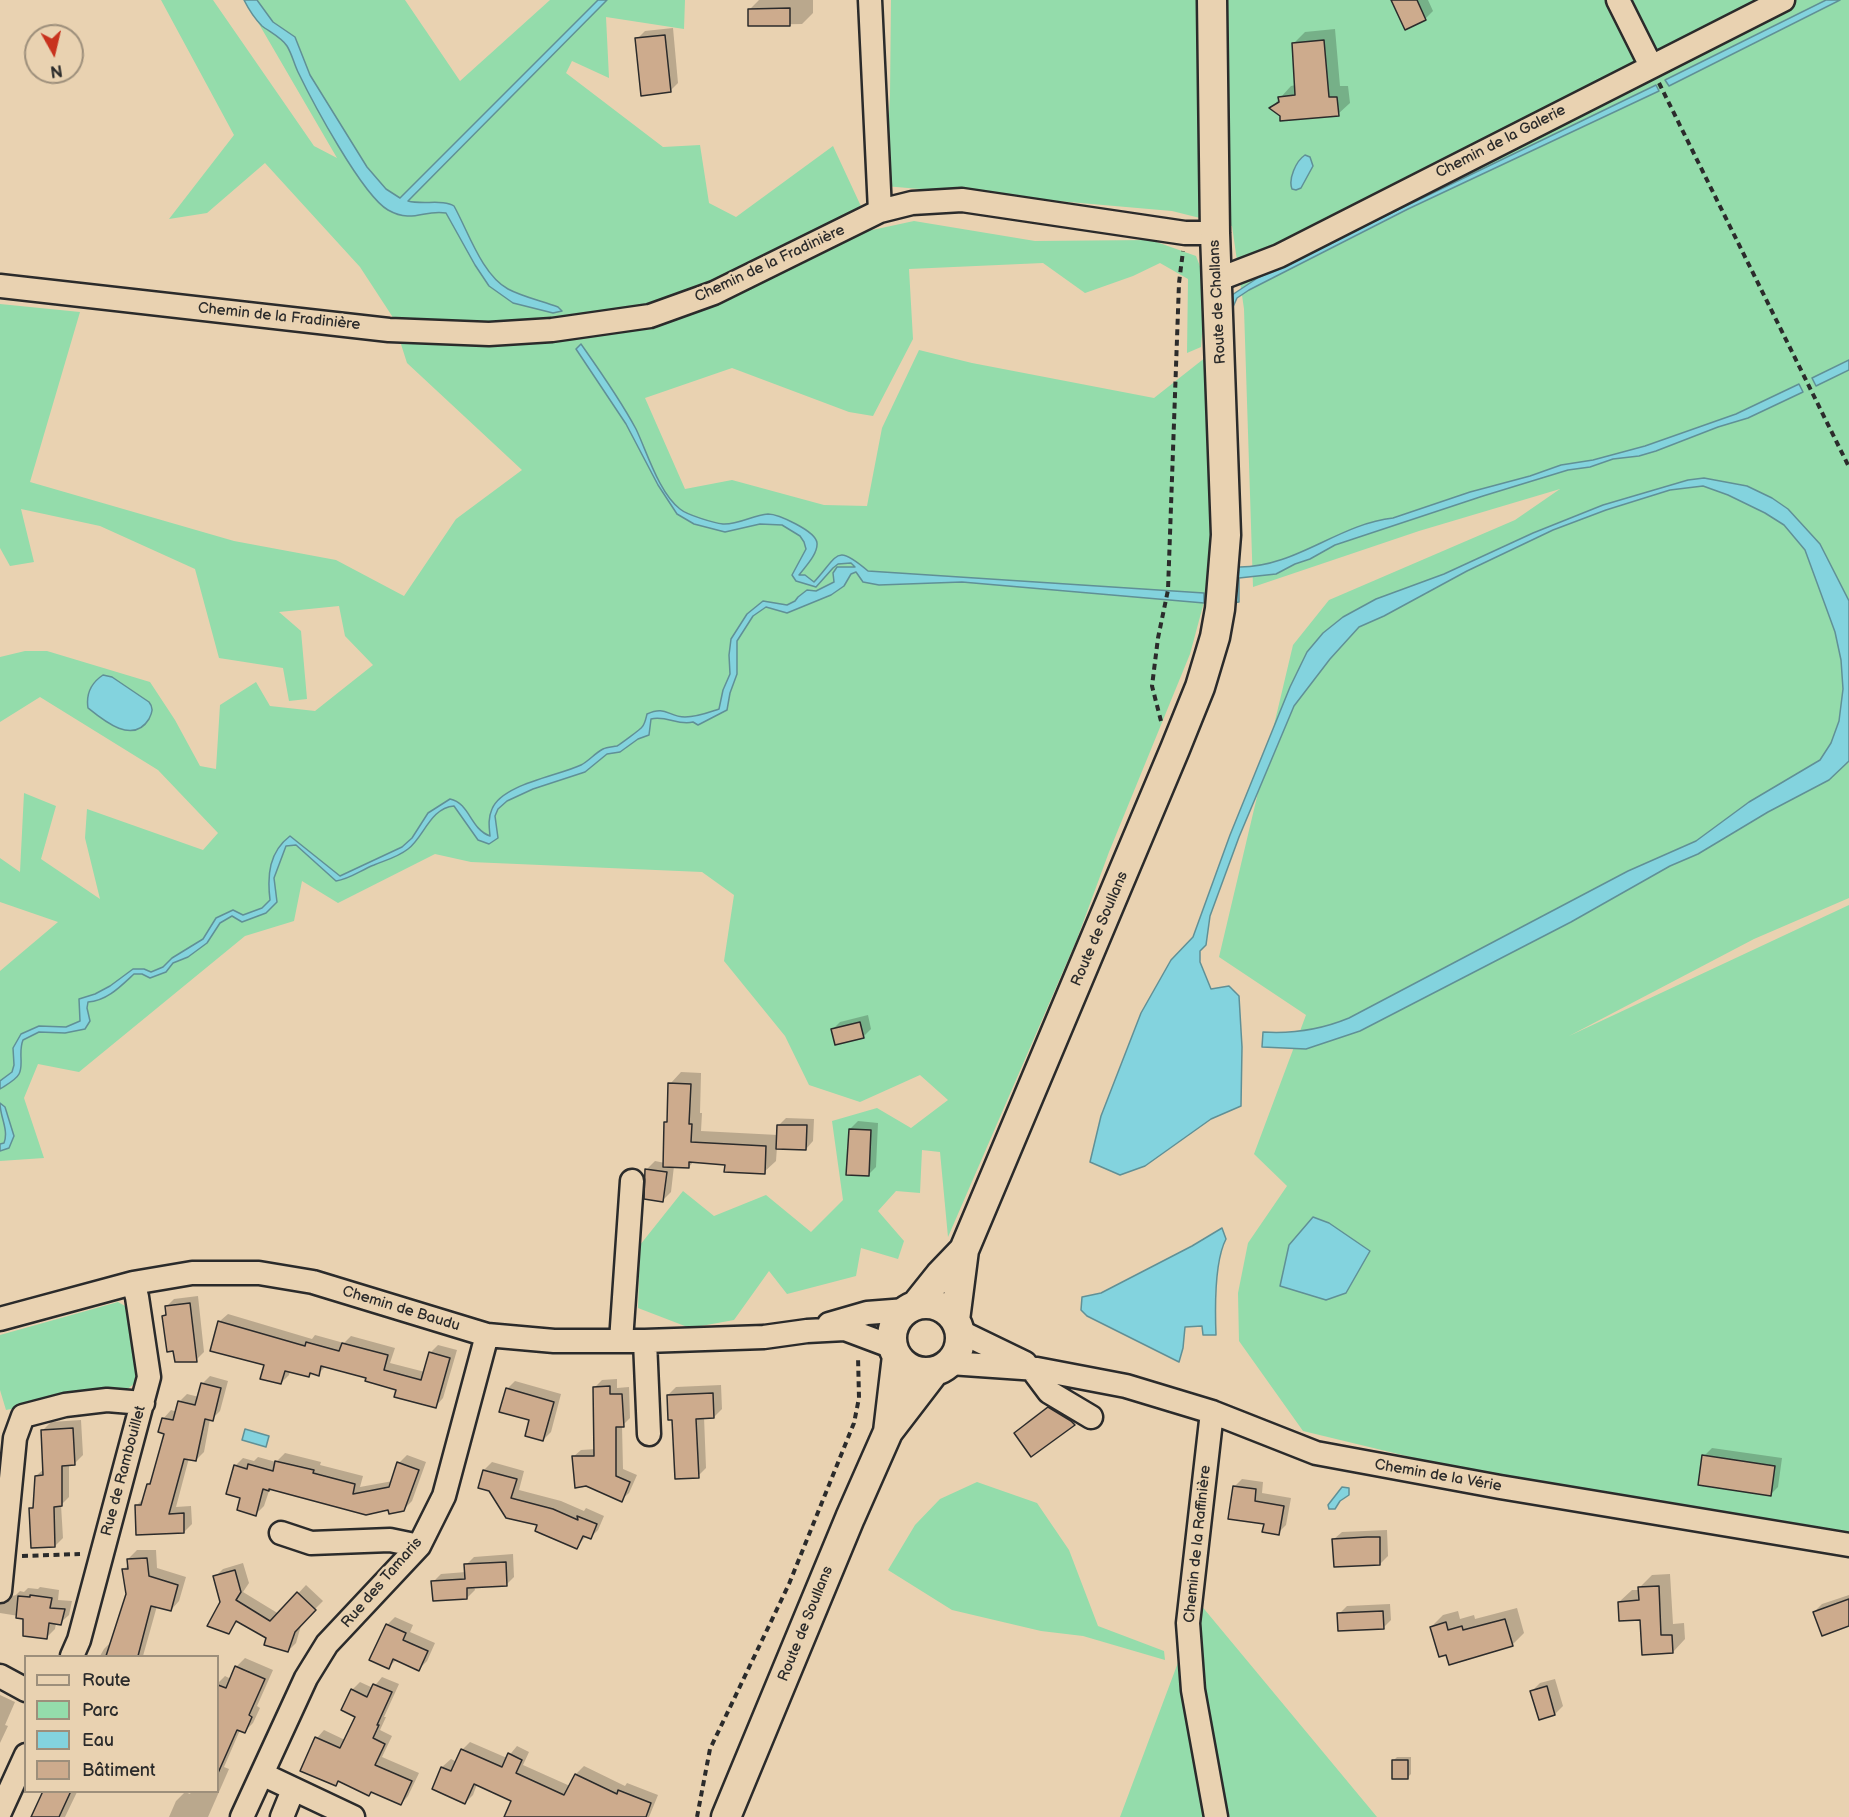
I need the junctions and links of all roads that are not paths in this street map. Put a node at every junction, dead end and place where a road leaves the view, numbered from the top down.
1 (870, 0) edge
2 (1212, 0) edge
3 (1618, 0) edge
4 (1783, 0) edge
5 (1651, 66) junction
6 (880, 211) junction
7 (1215, 233) junction
8 (1217, 277) junction
9 (0, 286) edge
10 (1221, 603) joint
11 (632, 1181) dead end
12 (964, 1250) junction
13 (133, 1283) junction
14 (911, 1308) junction
15 (0, 1319) edge
16 (958, 1326) junction
17 (807, 1331) junction
18 (487, 1335) junction
19 (621, 1341) junction
20 (645, 1341) junction
21 (895, 1352) junction
22 (942, 1368) junction
23 (1034, 1368) junction
24 (143, 1403) junction
25 (1212, 1412) junction
26 (1091, 1417) dead end
27 (888, 1432) junction
28 (649, 1434) dead end
29 (281, 1533) dead end
30 (1849, 1545) edge
31 (419, 1546) junction
32 (0, 1592) edge
33 (72, 1655) edge
34 (0, 1676) edge
35 (24, 1689) edge
36 (24, 1759) edge
37 (262, 1774) junction
38 (293, 1790) junction
39 (0, 1812) edge
40 (242, 1817) edge
41 (282, 1817) edge
42 (353, 1817) edge
43 (726, 1817) edge
44 (1216, 1817) edge

1 - 6 street
2 - 7 main road, Route de Challans
3 - 5 street
4 - 5 street, Chemin de la Galerie
5 - 8 street, Chemin de la Galerie
6 - 7 street, Chemin de la Fradinière
6 - 9 street, Chemin de la Fradinière
7 - 8 main road, Route de Challans
8 - 10 main road, Route de Challans
10 - 12 main road, Route de Soullans
11 - 19 street
12 - 14 main road, Route de Soullans
12 - 16 main road, Route de Soullans
13 - 15 street, Chemin de Baudu
13 - 18 street, Chemin de Baudu
13 - 24 street, Rue de Rambouillet
14 - 16 main road
14 - 17 street, Chemin de Baudu
14 - 21 main road
16 - 22 main road
16 - 23 street, Chemin de la Vérie
17 - 20 street, Chemin de Baudu
17 - 21 street, Chemin de Baudu
18 - 19 street, Chemin de Baudu
18 - 31 street, Rue des Tamaris
19 - 20 street, Chemin de Baudu
20 - 28 street
21 - 22 main road
21 - 27 main road, Route de Soullans
22 - 23 street, Chemin de la Vérie
22 - 27 main road, Route de Soullans
23 - 25 street, Chemin de la Vérie
23 - 26 street
24 - 32 street
24 - 33 street, Rue de Rambouillet
25 - 30 street, Chemin de la Vérie
25 - 44 street, Chemin de la Raffinière
27 - 43 main road, Route de Soullans
29 - 31 street
31 - 37 street, Rue des Tamaris
34 - 35 street
36 - 39 street
37 - 38 street
37 - 40 street, Rue des Tamaris
38 - 41 street
38 - 42 street

